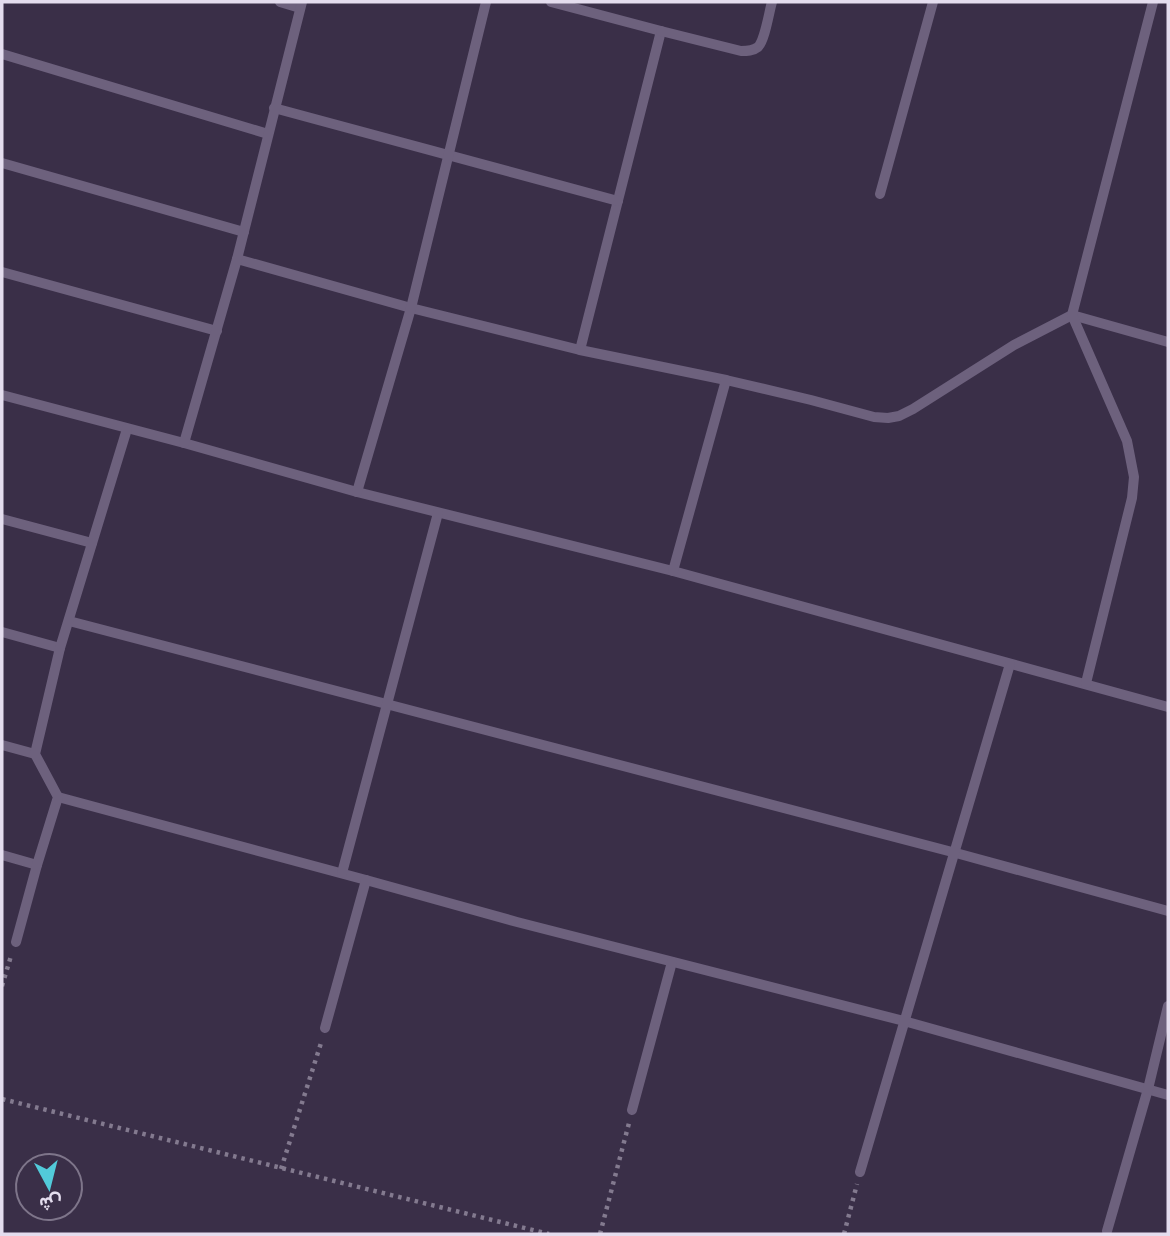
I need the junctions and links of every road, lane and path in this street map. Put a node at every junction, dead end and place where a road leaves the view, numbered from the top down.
1 (279, 2) edge
2 (486, 2) edge
3 (551, 2) edge
4 (772, 2) edge
5 (933, 2) edge
6 (1153, 2) edge
7 (301, 5) edge
8 (584, 6) edge
9 (661, 31) junction
10 (2, 54) edge
11 (274, 108) junction
12 (268, 134) junction
13 (449, 155) junction
14 (2, 163) edge
15 (880, 194) dead end
16 (618, 201) junction
17 (244, 232) junction
18 (237, 259) junction
19 (2, 272) edge
20 (411, 308) junction
21 (1072, 315) junction
22 (217, 331) junction
23 (1168, 342) edge
24 (580, 350) junction
25 (726, 380) junction
26 (2, 395) edge
27 (127, 429) junction
28 (184, 443) junction
29 (357, 492) junction
30 (438, 513) junction
31 (2, 519) edge
32 (92, 543) junction
33 (673, 571) junction
34 (69, 621) junction
35 (2, 632) edge
36 (60, 648) junction
37 (1010, 664) junction
38 (1086, 683) junction
39 (387, 704) junction
40 (1168, 706) edge
41 (2, 745) edge
42 (35, 754) junction
43 (58, 797) junction
44 (956, 853) junction
45 (2, 855) edge
46 (37, 865) junction
47 (342, 873) junction
48 (366, 880) junction
49 (1168, 911) edge
50 (16, 942) joint
51 (672, 962) junction
52 (2, 986) edge
53 (1168, 1006) edge
54 (904, 1021) junction
55 (325, 1028) joint
56 (1148, 1089) junction
57 (1168, 1095) edge
58 (2, 1099) edge
59 (632, 1110) joint
60 (281, 1169) junction
61 (860, 1172) joint
62 (1107, 1231) dead end
63 (550, 1234) edge
64 (600, 1234) edge
65 (844, 1234) edge

1 - 7 lane
2 - 13 lane
3 - 8 lane
4 - 9 lane
5 - 15 lane
6 - 21 lane
7 - 11 lane
8 - 9 lane
9 - 16 lane
10 - 12 lane
11 - 12 lane
11 - 13 lane
12 - 17 lane
13 - 16 lane
13 - 20 lane
14 - 17 lane
16 - 24 lane
17 - 18 lane
18 - 20 lane
18 - 22 lane
19 - 22 lane
20 - 24 lane
20 - 29 lane
21 - 23 lane
21 - 25 lane
21 - 38 lane
22 - 28 lane
24 - 25 lane
25 - 33 lane
26 - 27 lane
27 - 28 lane
27 - 32 lane
28 - 29 lane
29 - 30 lane
30 - 33 lane
30 - 39 lane
31 - 32 lane
32 - 34 lane
33 - 37 lane
34 - 36 lane
34 - 39 lane
35 - 36 lane
36 - 42 lane
37 - 38 lane
37 - 44 lane
38 - 40 lane
39 - 44 lane
39 - 47 lane
41 - 42 lane
42 - 43 lane
43 - 46 lane
43 - 47 lane
44 - 49 lane
44 - 54 lane
45 - 46 lane
46 - 50 lane
47 - 48 lane
48 - 51 lane
48 - 55 lane
50 - 52 path
51 - 54 lane
51 - 59 lane
53 - 56 lane
54 - 56 lane
54 - 61 lane
55 - 60 path
56 - 57 lane
56 - 62 lane
58 - 60 path
59 - 64 path
60 - 63 path
61 - 65 path

